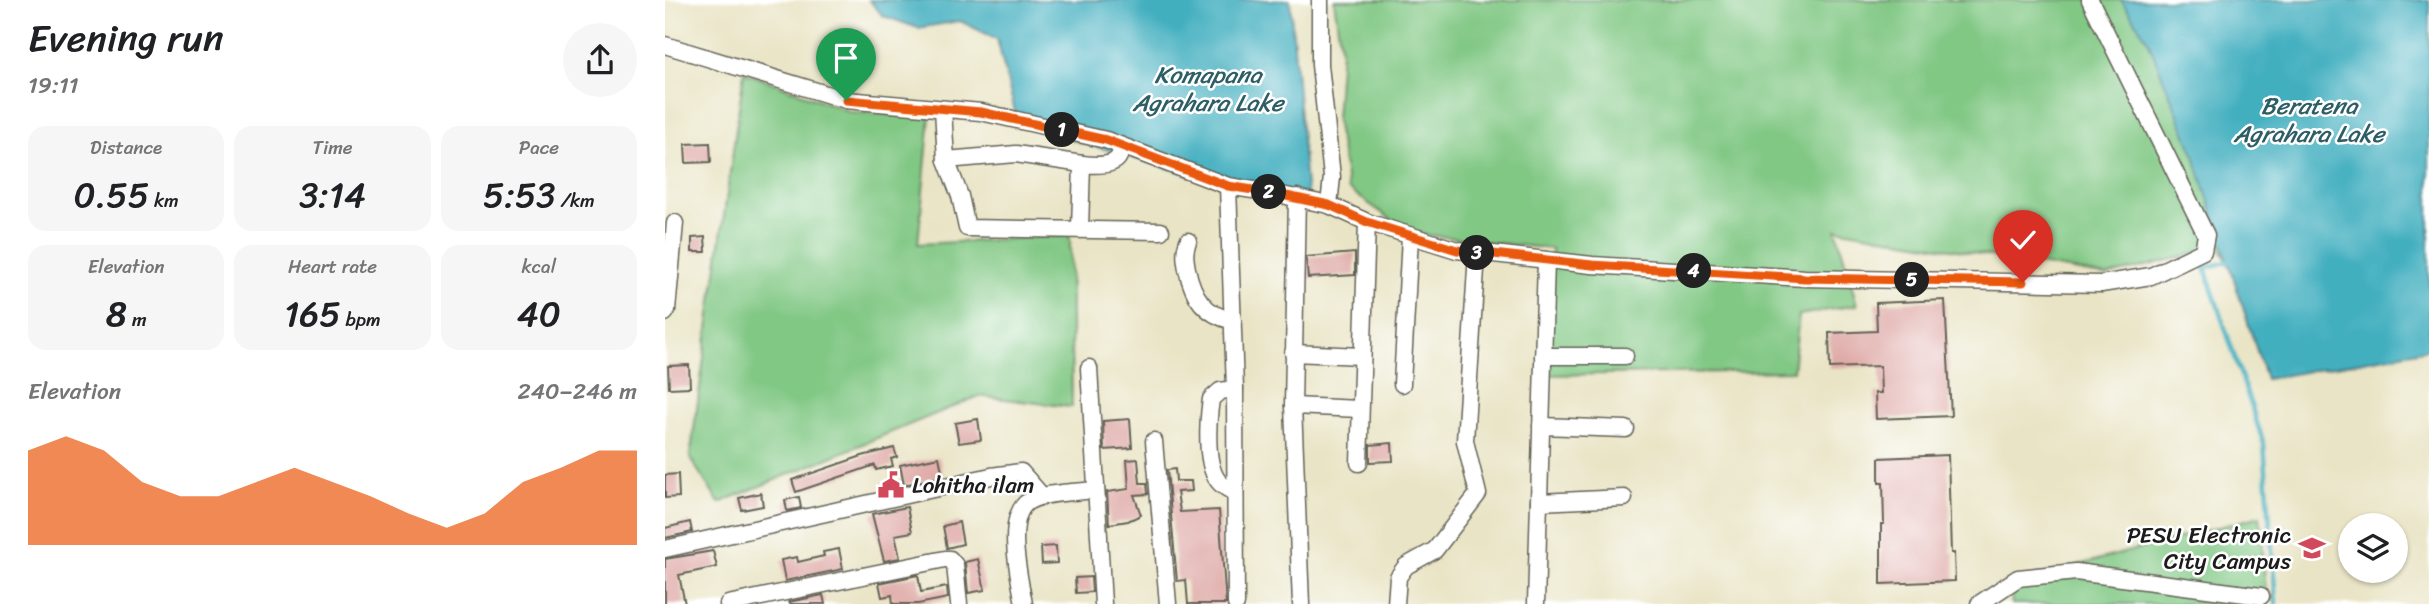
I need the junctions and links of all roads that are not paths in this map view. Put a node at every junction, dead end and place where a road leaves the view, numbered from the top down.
1 (1320, 0) edge
2 (2090, 0) edge
3 (665, 45) edge
4 (943, 109) junction
5 (1046, 127) junction
6 (1121, 146) junction
7 (1045, 159) junction
8 (946, 160) junction
9 (1082, 164) junction
10 (1228, 186) junction
11 (1297, 197) junction
12 (1329, 205) junction
13 (1367, 222) junction
14 (675, 223) dead end
15 (1080, 229) junction
16 (1161, 231) dead end
17 (1410, 237) junction
18 (1188, 242) dead end
19 (1477, 253) junction
20 (1546, 260) junction
21 (665, 313) edge
22 (1233, 321) junction
23 (1293, 353) junction
24 (1361, 356) junction
25 (1543, 356) junction
26 (1625, 356) dead end
27 (1089, 368) dead end
28 (1402, 384) dead end
29 (1235, 389) junction
30 (1293, 406) junction
31 (1360, 409) junction
32 (1541, 425) junction
33 (1626, 429) dead end
34 (1154, 441) dead end
35 (1359, 463) dead end
36 (1096, 490) junction
37 (1235, 493) junction
38 (1042, 496) junction
39 (1624, 498) dead end
40 (1539, 502) junction
41 (665, 549) edge
42 (2261, 596) dead end
43 (728, 604) edge
44 (959, 604) edge
45 (1024, 604) edge
46 (1103, 604) edge
47 (1168, 604) edge
48 (1236, 604) edge
49 (1301, 604) edge
50 (1395, 604) edge
51 (1536, 604) edge
52 (1979, 604) edge

1 - 12 street
2 - 20 street
3 - 4 street
4 - 5 street
4 - 8 street
5 - 6 street
5 - 7 street
6 - 9 street
6 - 10 street
7 - 8 street
7 - 9 street
8 - 15 street
9 - 15 street
10 - 11 street
10 - 22 street
11 - 12 street
11 - 23 street
12 - 13 street
13 - 17 street
13 - 24 street
14 - 21 street
15 - 16 street
17 - 19 street
17 - 28 street
18 - 22 street
19 - 20 street
19 - 50 street
20 - 25 street
22 - 29 street
23 - 24 street
23 - 30 street
24 - 31 street
25 - 26 street
25 - 32 street
27 - 36 street
29 - 37 street
29 - 37 street
30 - 31 street
30 - 49 street
31 - 35 street
32 - 33 street
32 - 40 street
34 - 47 street
36 - 38 street
36 - 46 street
37 - 48 street
38 - 41 street
38 - 45 street
39 - 40 street
40 - 51 street
42 - 52 street
43 - 44 street

